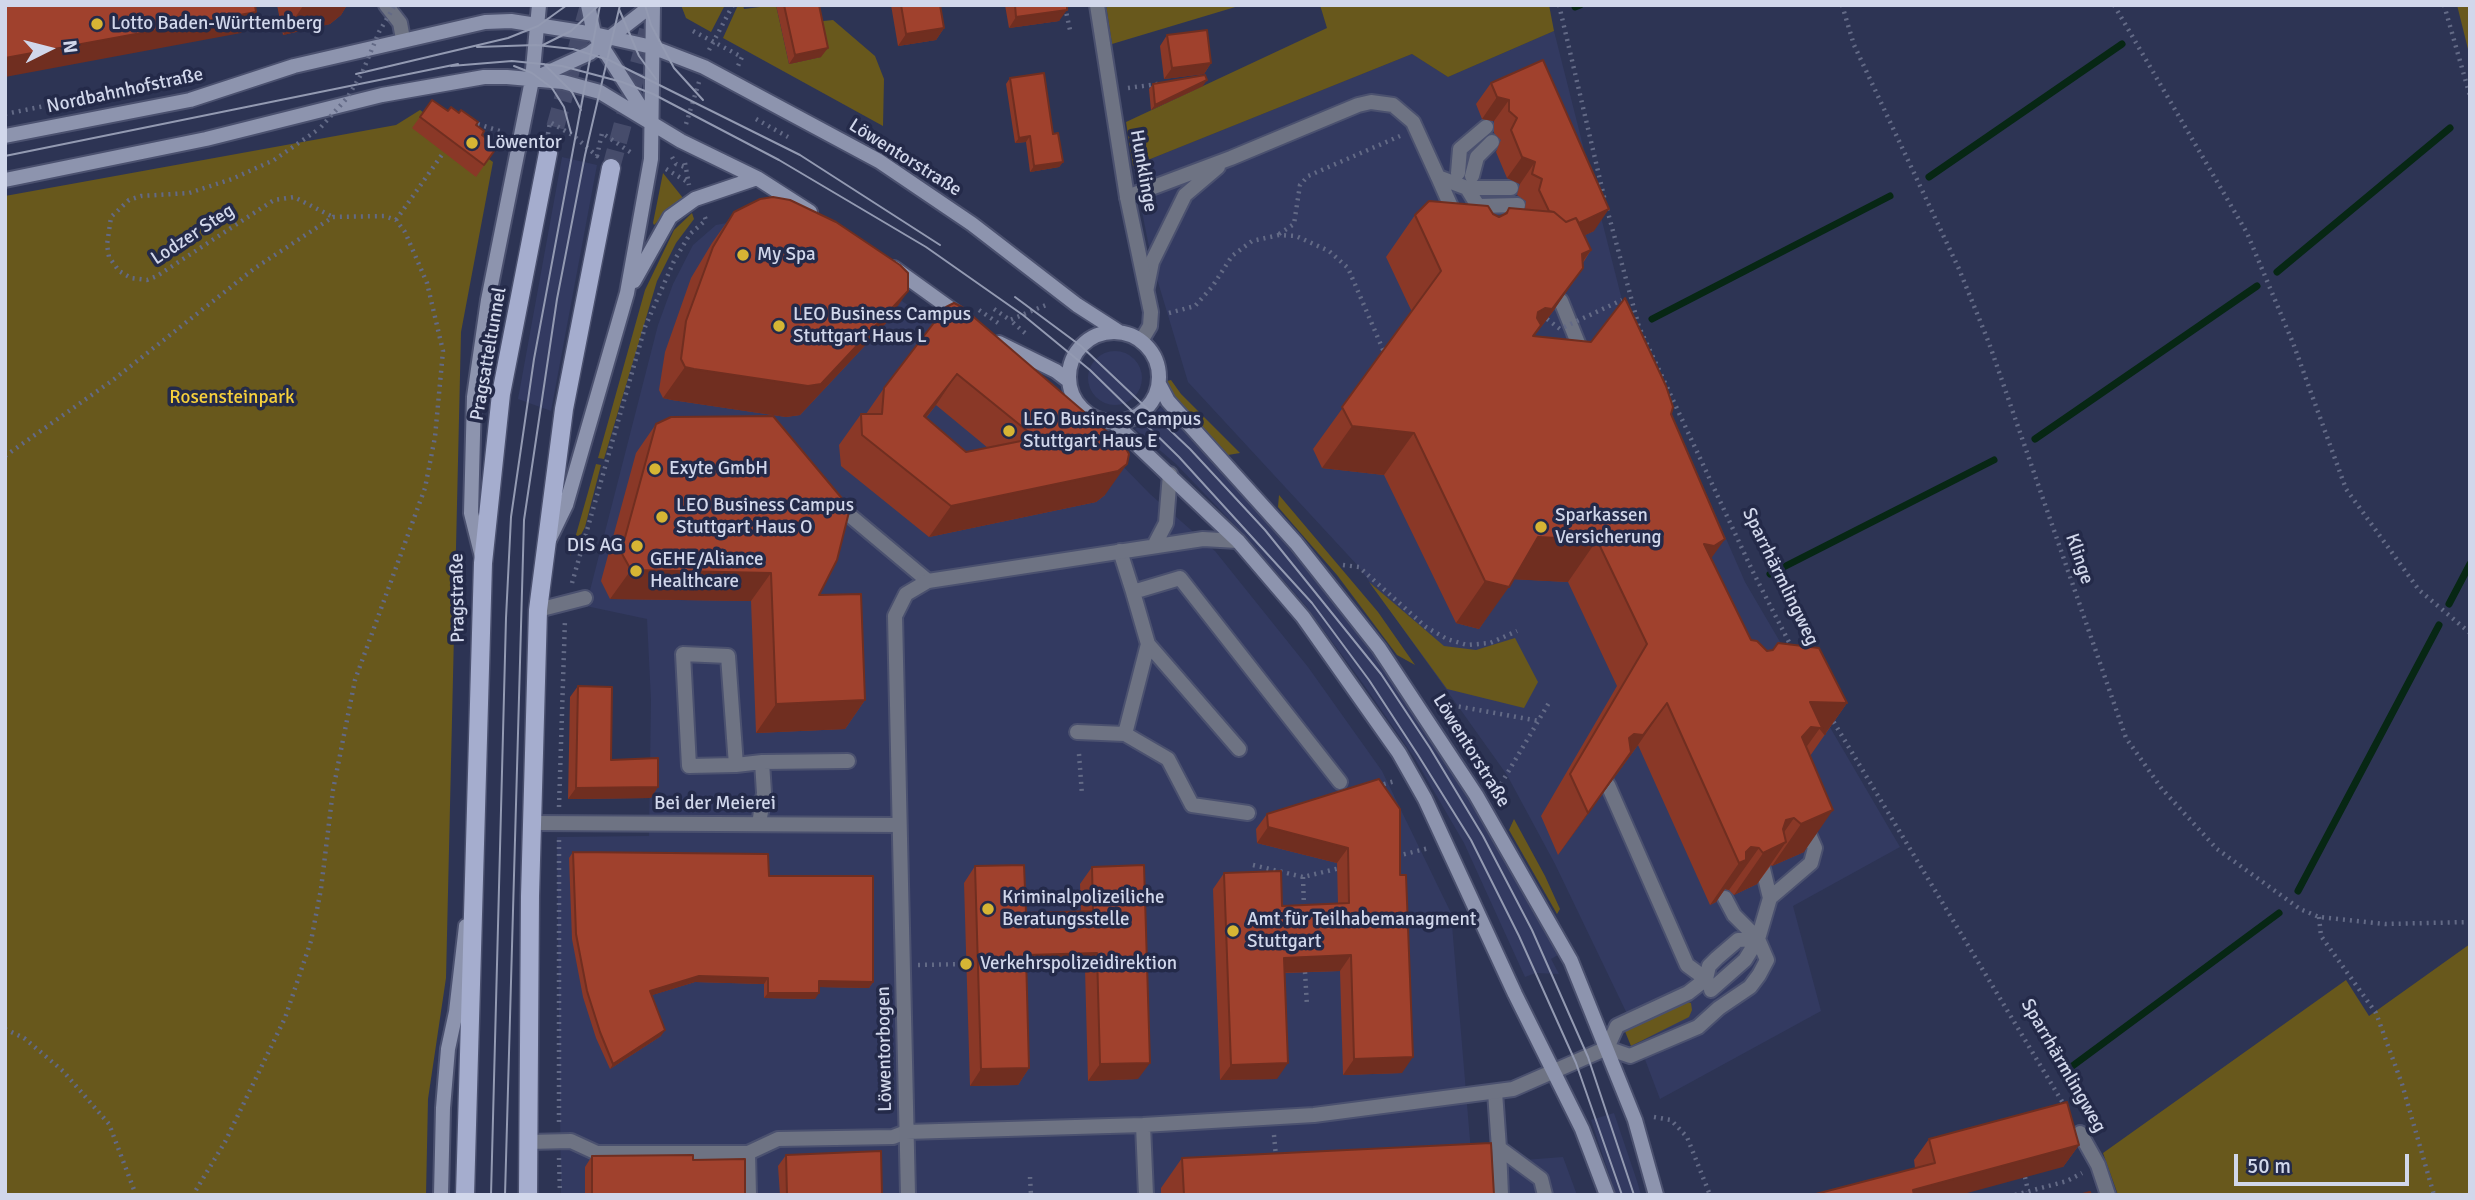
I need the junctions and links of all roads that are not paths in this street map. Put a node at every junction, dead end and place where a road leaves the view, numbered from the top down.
1 (386, 5) edge
2 (538, 5) edge
3 (588, 5) edge
4 (653, 5) edge
5 (1097, 5) edge
6 (538, 26) junction
7 (403, 39) junction
8 (603, 39) junction
9 (652, 47) junction
10 (532, 80) junction
11 (652, 123) junction
12 (1486, 127) dead end
13 (5, 136) edge
14 (1492, 142) dead end
15 (548, 153) tunnel mouth
16 (1231, 159) junction
17 (611, 169) tunnel mouth
18 (1438, 177) junction
19 (757, 178) junction
20 (1466, 179) junction
21 (5, 180) edge
22 (1511, 188) dead end
23 (1127, 197) junction
24 (1515, 210) edge
25 (824, 221) edge
26 (1465, 237) edge
27 (878, 257) edge
28 (1147, 286) junction
29 (628, 293) junction
30 (1561, 301) edge
31 (1119, 332) junction
32 (1141, 341) junction
33 (1558, 358) edge
34 (1069, 381) junction
35 (1159, 384) junction
36 (1114, 423) junction
37 (1170, 474) junction
38 (826, 495) edge
39 (1238, 541) junction
40 (1154, 546) junction
41 (1120, 551) junction
42 (482, 563) junction
43 (542, 569) junction
44 (928, 581) junction
45 (1133, 592) junction
46 (584, 598) dead end
47 (538, 610) junction
48 (1148, 644) junction
49 (1077, 732) dead end
50 (1125, 734) junction
51 (1238, 749) dead end
52 (848, 761) dead end
53 (762, 762) junction
54 (736, 765) junction
55 (1340, 782) dead end
56 (1608, 785) edge
57 (1799, 811) edge
58 (1248, 813) dead end
59 (532, 823) junction
60 (760, 824) junction
61 (899, 825) junction
62 (477, 838) junction
63 (1763, 869) edge
64 (1726, 898) dead end
65 (1770, 898) junction
66 (1758, 939) junction
67 (1708, 984) junction
68 (1719, 1008) junction
69 (1607, 1048) junction
70 (1553, 1073) junction
71 (1495, 1092) junction
72 (1143, 1125) junction
73 (906, 1132) junction
74 (2080, 1133) road end
75 (528, 1142) junction
76 (1499, 1148) junction
77 (748, 1153) junction
78 (441, 1195) edge
79 (465, 1195) edge
80 (528, 1195) edge
81 (749, 1195) edge
82 (908, 1195) edge
83 (1146, 1195) edge
84 (1502, 1195) edge
85 (1545, 1195) edge
86 (1606, 1195) edge
87 (1656, 1195) edge
88 (2108, 1195) edge

1 - 7 street
2 - 6 main road, Pragstraße
3 - 8 main road
4 - 8 main road
4 - 9 main road
5 - 23 street, Hunklinge
6 - 7 main road, Nordbahnhofstraße
6 - 8 main road, Nordbahnhofstraße
6 - 10 main road, Pragstraße
7 - 13 main road, Nordbahnhofstraße
8 - 9 main road, Löwentorstraße
8 - 10 main road
8 - 11 main road
9 - 11 main road
9 - 31 main road, Löwentorstraße
10 - 11 main road
10 - 21 main road
10 - 42 main road, Pragstraße
11 - 19 main road
11 - 29 main road
12 - 20 street
14 - 20 street
15 - 42 main road, Pragsatteltunnel
16 - 18 street
16 - 23 street
16 - 28 street
17 - 43 main road
18 - 20 street
18 - 26 street
19 - 25 main road
19 - 29 main road
20 - 22 street
20 - 24 street
23 - 28 street, Hunklinge
27 - 34 main road
28 - 32 street, Hunklinge
29 - 43 main road
30 - 33 street
31 - 32 main road, Löwentorstraße
31 - 34 main road
32 - 35 main road, Löwentorstraße
34 - 36 main road
35 - 36 main road
35 - 69 main road, Löwentorstraße
36 - 37 main road
37 - 39 main road
37 - 40 street
38 - 44 street
39 - 40 street
39 - 70 main road
40 - 41 street
41 - 44 street
41 - 45 street
42 - 62 main road, Pragstraße
43 - 47 main road
44 - 61 street, Löwentorbogen
45 - 48 street
45 - 55 street
46 - 47 street
47 - 59 main road
48 - 50 street
48 - 51 street
49 - 50 street
50 - 58 street
52 - 53 street
53 - 54 street
53 - 60 street
54 - 54 street
56 - 67 street
57 - 65 street
59 - 60 street, Bei der Meierei
59 - 75 main road
60 - 61 street, Bei der Meierei
61 - 73 street, Löwentorbogen
62 - 78 main road, Pragstraße
62 - 79 main road
63 - 65 street
64 - 66 street
65 - 66 street
66 - 67 street
66 - 67 street
66 - 68 street
67 - 68 street
67 - 69 street
68 - 69 street
69 - 70 street, Löwentorbogen
69 - 87 main road, Löwentorstraße
70 - 71 street, Löwentorbogen
70 - 86 main road
71 - 72 street, Löwentorbogen
71 - 76 street
72 - 73 street, Löwentorbogen
72 - 83 street
73 - 77 street
73 - 82 street
74 - 88 street, Sparrhärmlingweg
75 - 77 street
75 - 80 main road
76 - 84 street
76 - 85 street
77 - 81 street

